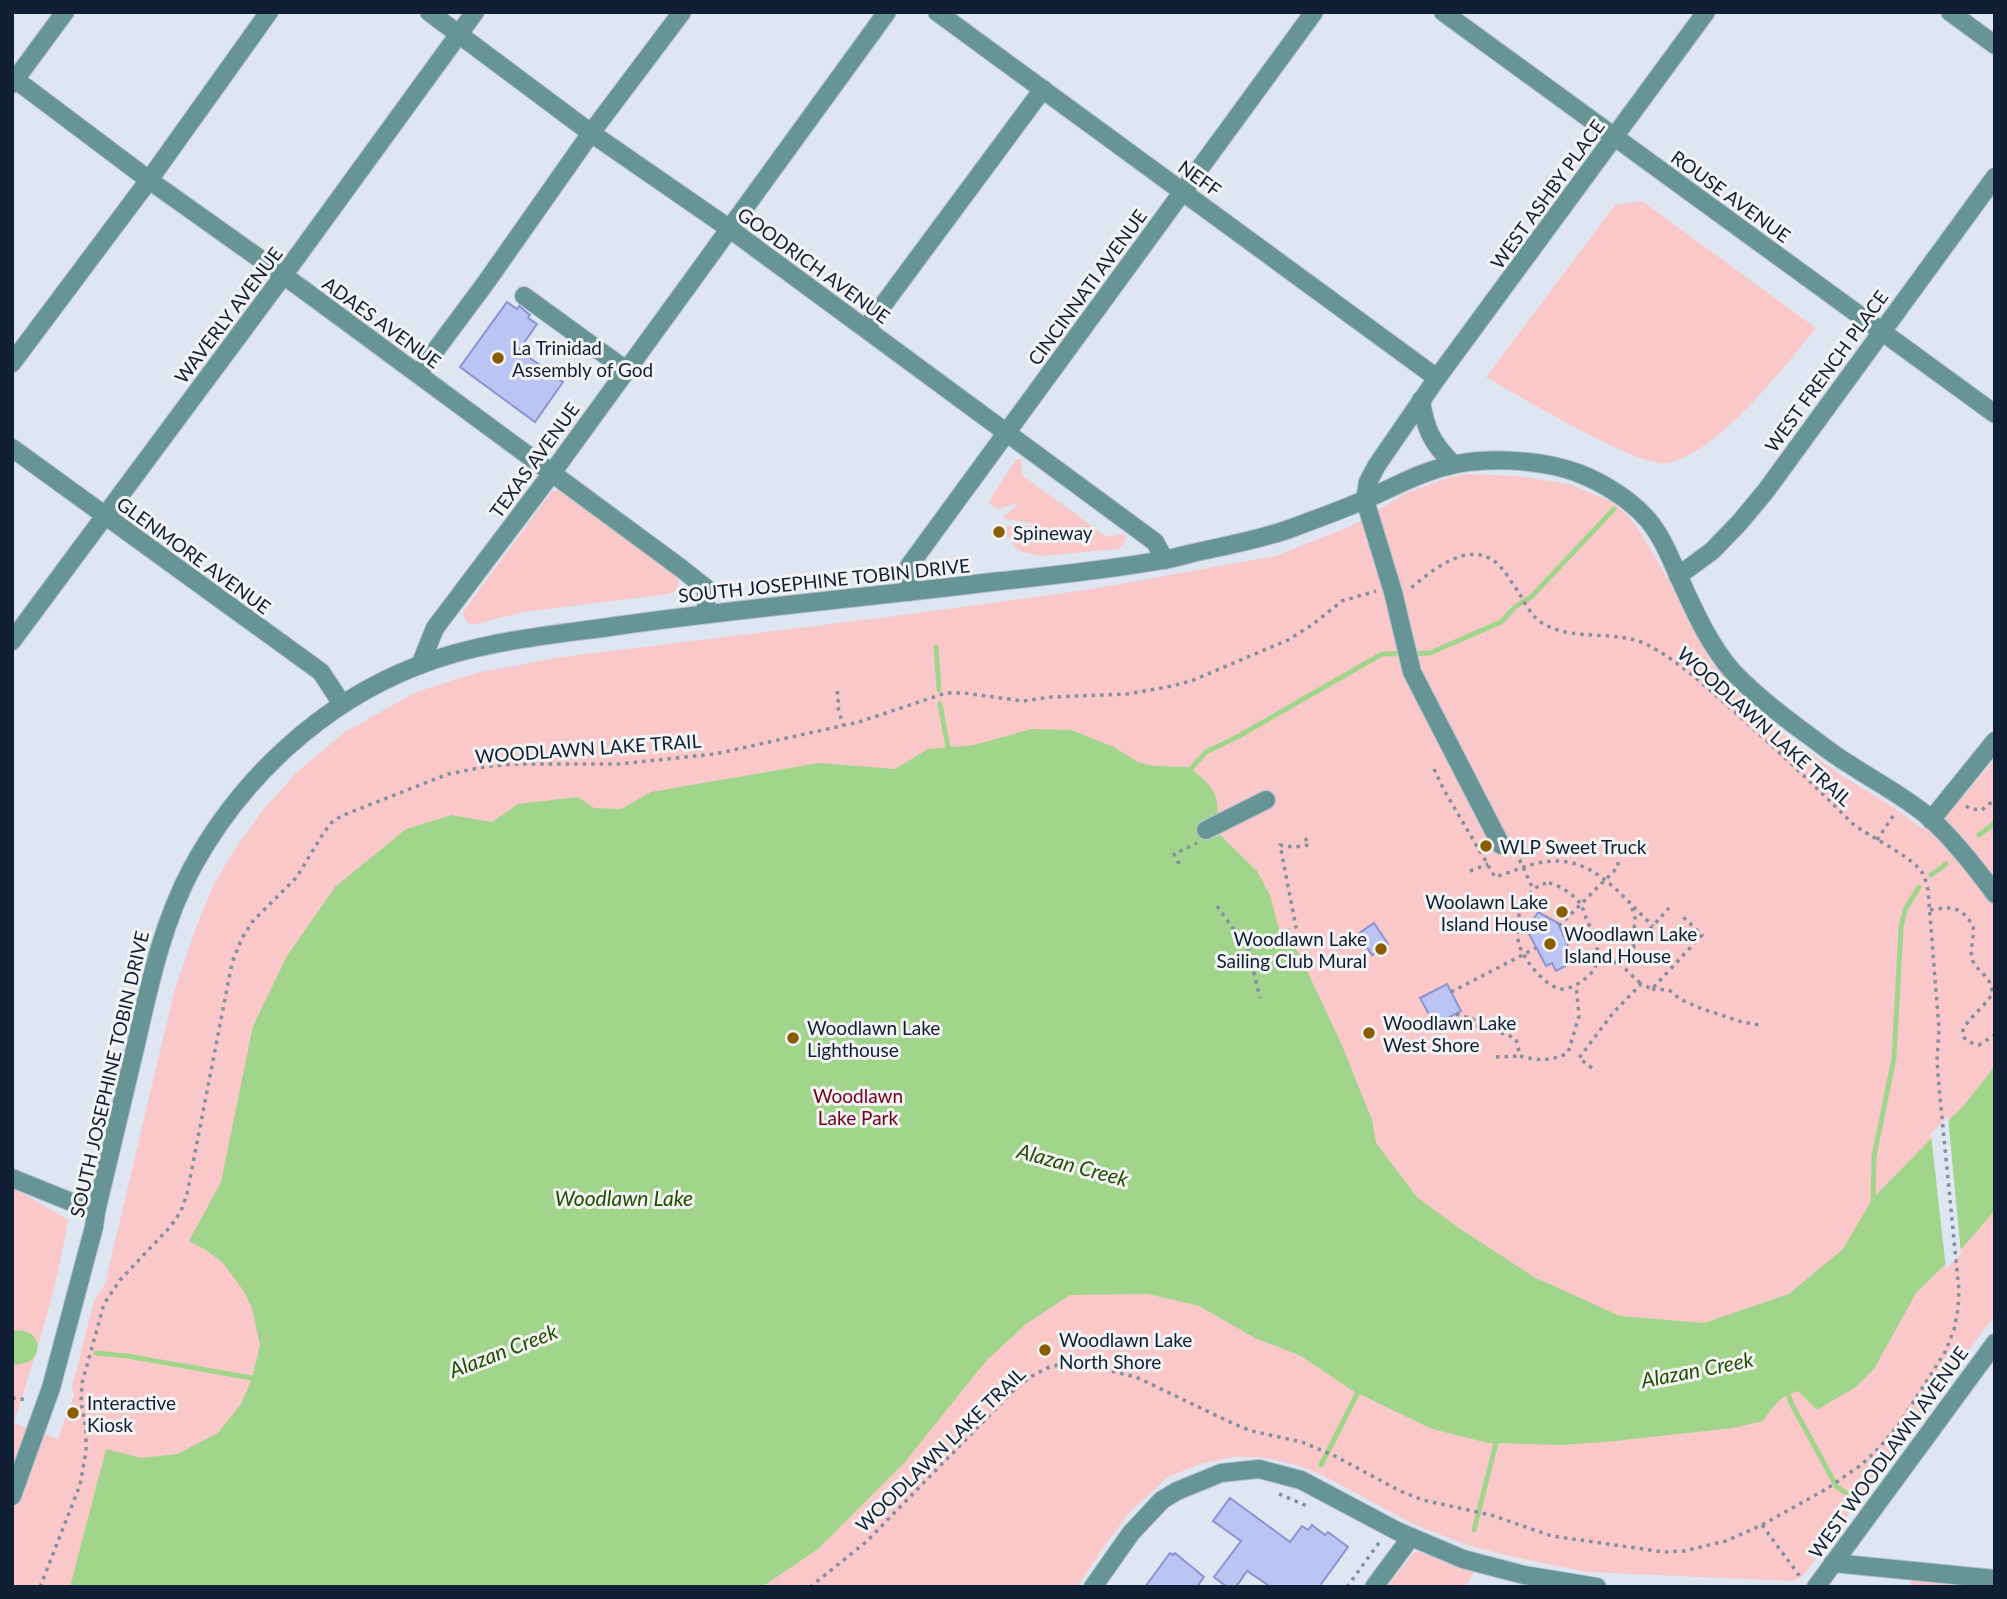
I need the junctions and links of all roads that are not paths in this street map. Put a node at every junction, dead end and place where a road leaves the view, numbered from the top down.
1 (65, 12) edge
2 (269, 12) edge
3 (429, 12) edge
4 (475, 12) edge
5 (682, 12) edge
6 (887, 12) edge
7 (937, 12) edge
8 (1314, 12) edge
9 (1443, 12) edge
10 (1706, 12) edge
11 (1950, 12) edge
12 (459, 34) junction
13 (1995, 45) edge
14 (13, 80) edge
15 (1043, 89) junction
16 (591, 132) junction
17 (1614, 138) junction
18 (1995, 177) edge
19 (149, 180) junction
20 (1183, 191) junction
21 (730, 229) junction
22 (284, 275) junction
23 (524, 296) dead end
24 (866, 328) junction
25 (1881, 331) junction
26 (12, 363) edge
27 (626, 370) junction
28 (418, 374) junction
29 (1437, 377) junction
30 (1421, 400) junction
31 (1995, 414) edge
32 (1006, 433) junction
33 (12, 448) edge
34 (1453, 464) junction
35 (552, 473) junction
36 (1365, 500) junction
37 (104, 516) junction
38 (1166, 560) junction
39 (1678, 576) junction
40 (909, 592) junction
41 (706, 614) junction
42 (12, 641) edge
43 (420, 664) junction
44 (342, 704) junction
45 (1995, 741) edge
46 (1266, 800) dead end
47 (1931, 820) junction
48 (1208, 829) road end
49 (1507, 844) road end
50 (1995, 894) edge
51 (12, 1178) edge
52 (95, 1220) junction
53 (1995, 1343) edge
54 (12, 1496) edge
55 (1411, 1537) junction
56 (1833, 1563) junction
57 (1993, 1576) edge
58 (1808, 1582) edge
59 (1093, 1587) edge
60 (1374, 1587) edge
61 (1597, 1587) edge

1 - 14 street
2 - 19 street
3 - 12 street, GOODRICH AVENUE
4 - 12 street, WAVERLY AVENUE
5 - 16 street
6 - 21 street, TEXAS AVENUE
7 - 15 street, NEFF
8 - 20 street, CINCINNATI AVENUE
9 - 17 street, ROUSE AVENUE
10 - 17 street, WEST ASHBY PLACE
11 - 13 street
12 - 16 street, GOODRICH AVENUE
12 - 22 street, WAVERLY AVENUE
14 - 19 street, ADAES AVENUE
15 - 20 street, NEFF
15 - 24 street
16 - 21 street, GOODRICH AVENUE
16 - 28 street
17 - 25 street, ROUSE AVENUE
17 - 29 street, WEST ASHBY PLACE
18 - 25 street, WEST FRENCH PLACE
19 - 22 street, ADAES AVENUE
19 - 26 street
20 - 29 street, NEFF
20 - 32 street, CINCINNATI AVENUE
21 - 24 street, GOODRICH AVENUE
21 - 27 street, TEXAS AVENUE
22 - 28 street, ADAES AVENUE
22 - 37 street, WAVERLY AVENUE
23 - 27 street
24 - 32 street, GOODRICH AVENUE
25 - 31 street, ROUSE AVENUE
25 - 39 street, WEST FRENCH PLACE
27 - 35 street, TEXAS AVENUE
28 - 35 street, ADAES AVENUE
29 - 30 street, WEST ASHBY PLACE
30 - 34 street
30 - 36 street, WEST ASHBY PLACE
32 - 38 street, GOODRICH AVENUE
32 - 40 street, CINCINNATI AVENUE
33 - 37 street, GLENMORE AVENUE
34 - 36 street, SOUTH JOSEPHINE TOBIN DRIVE
34 - 39 street, SOUTH JOSEPHINE TOBIN DRIVE
35 - 41 street, ADAES AVENUE
35 - 43 street, TEXAS AVENUE
36 - 38 street, SOUTH JOSEPHINE TOBIN DRIVE
36 - 49 street
37 - 42 street, WAVERLY AVENUE
37 - 44 street, GLENMORE AVENUE
38 - 40 street, SOUTH JOSEPHINE TOBIN DRIVE
39 - 47 street, SOUTH JOSEPHINE TOBIN DRIVE
40 - 41 street, SOUTH JOSEPHINE TOBIN DRIVE
41 - 43 street, SOUTH JOSEPHINE TOBIN DRIVE
43 - 44 street, SOUTH JOSEPHINE TOBIN DRIVE
44 - 52 street, SOUTH JOSEPHINE TOBIN DRIVE
45 - 47 street
46 - 48 street
47 - 50 street, SOUTH JOSEPHINE TOBIN DRIVE
51 - 52 street
52 - 54 street, SOUTH JOSEPHINE TOBIN DRIVE
53 - 56 street, WEST WOODLAWN AVENUE
55 - 59 street
55 - 60 street
55 - 61 street
56 - 57 street
56 - 58 street, WEST WOODLAWN AVENUE

